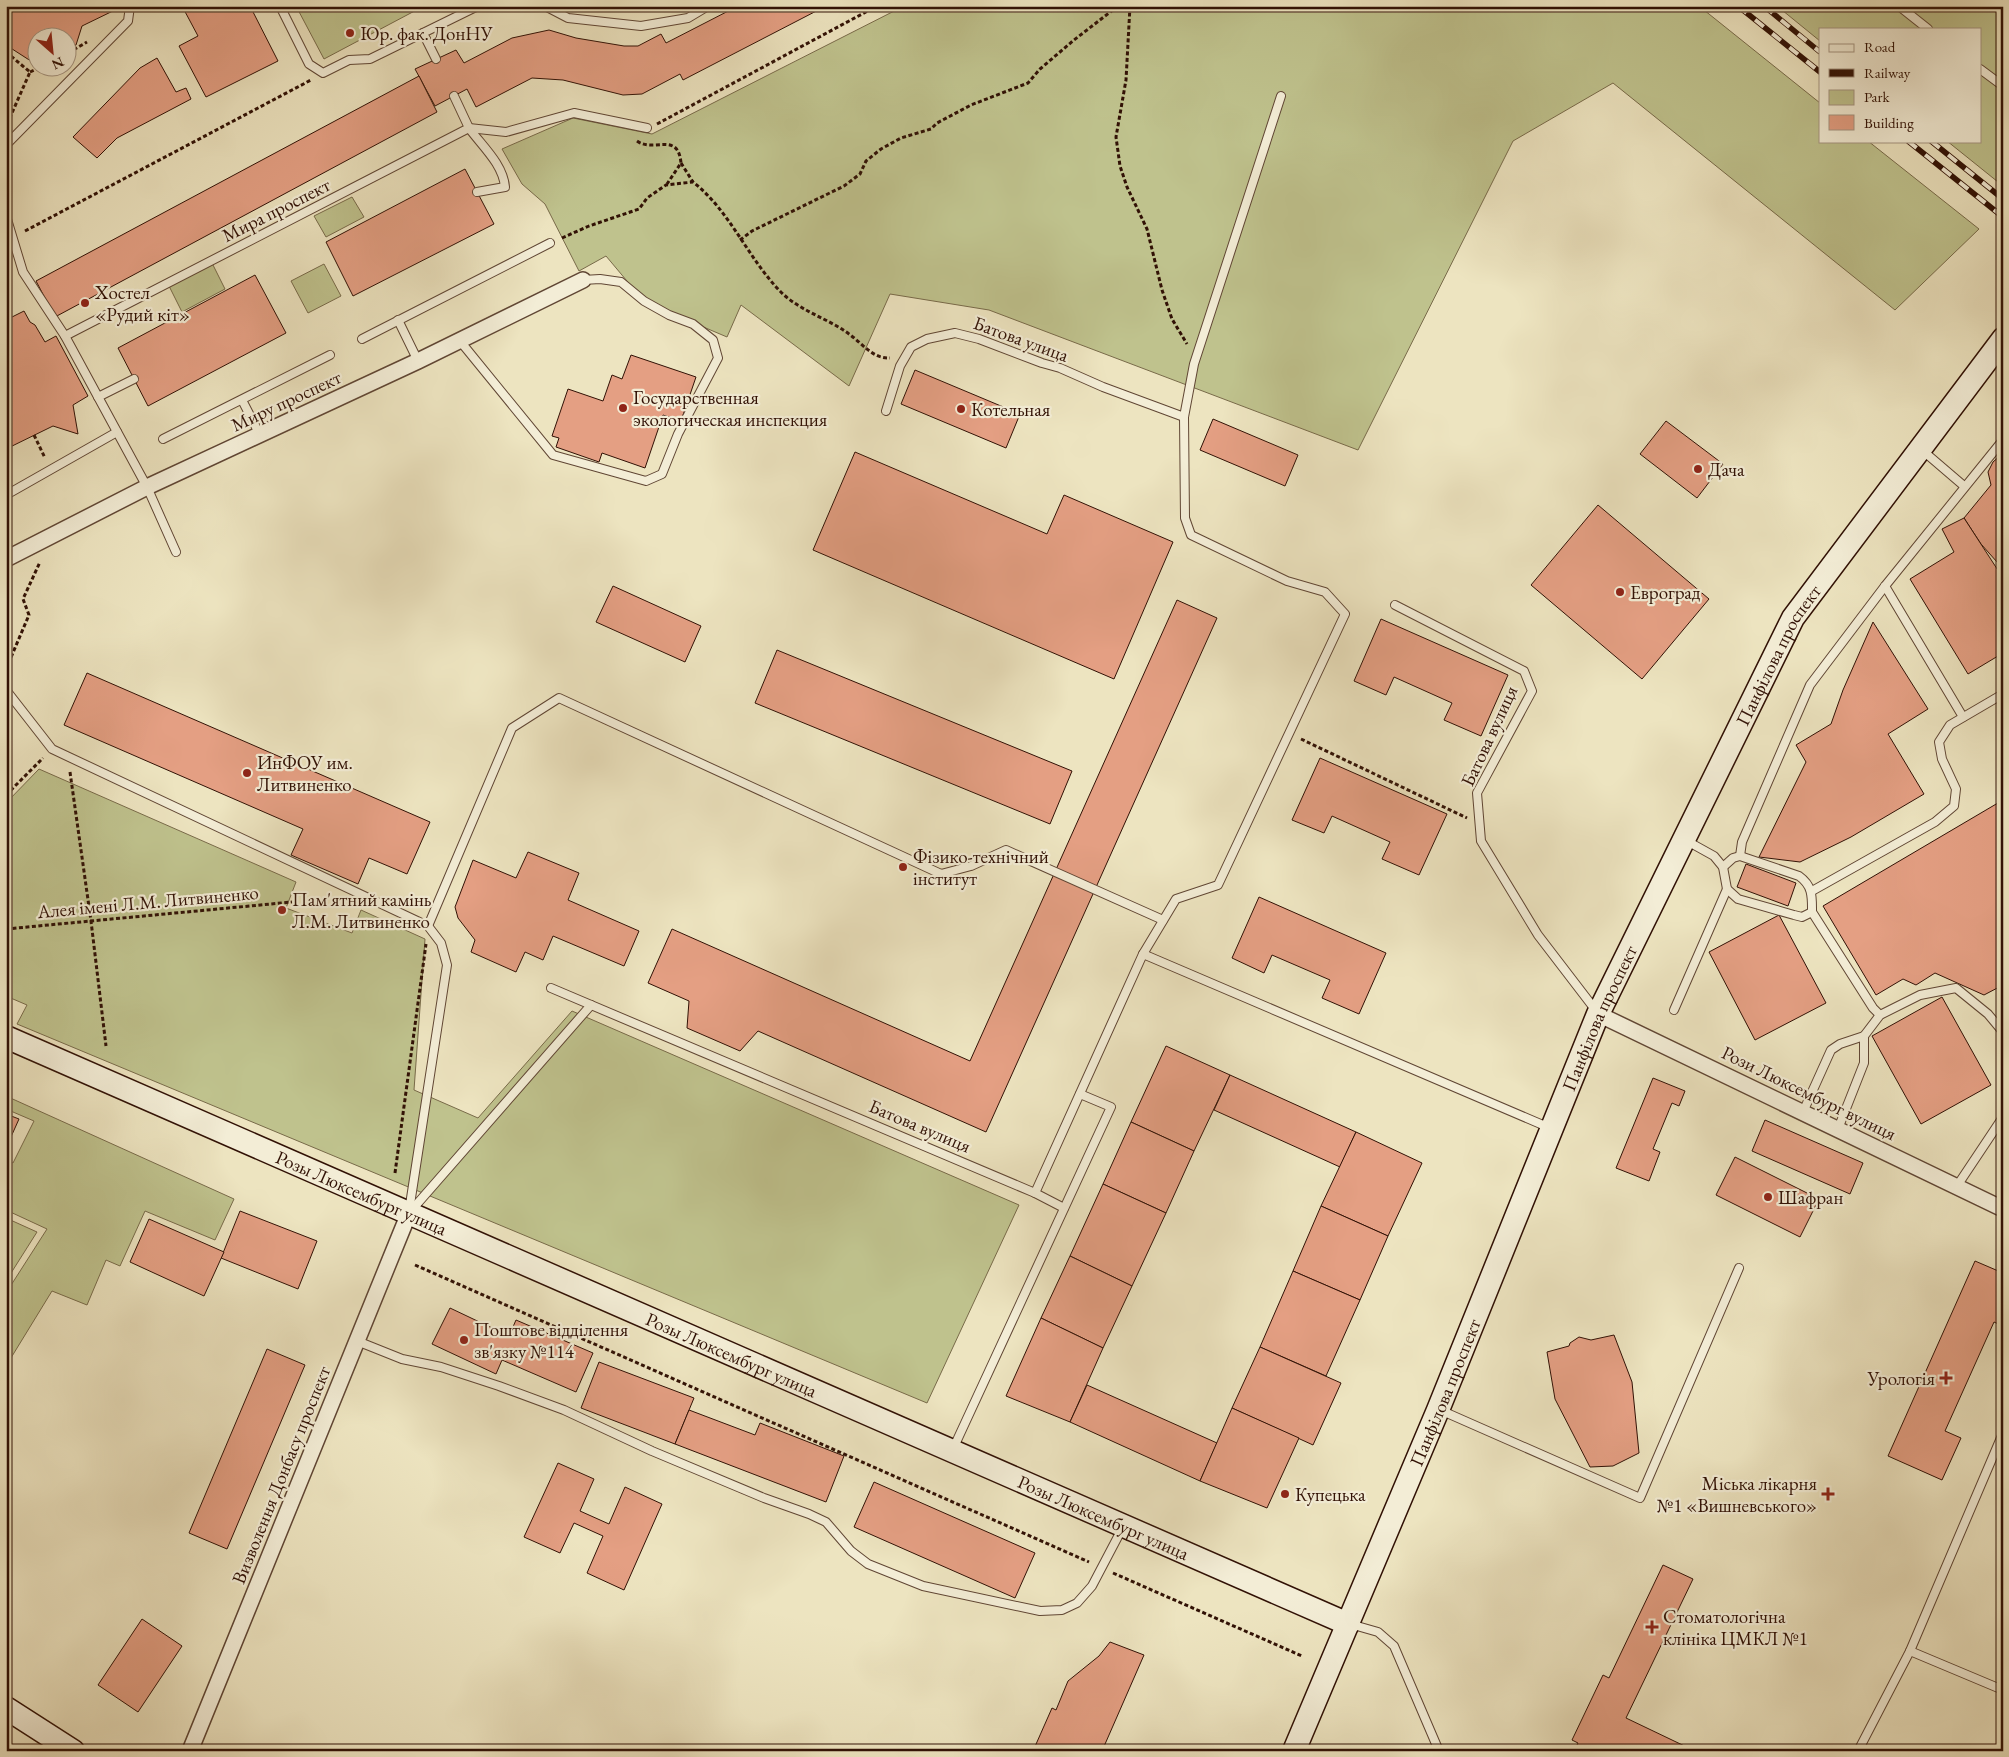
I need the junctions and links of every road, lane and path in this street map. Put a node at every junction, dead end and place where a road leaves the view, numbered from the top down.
1 (130, 6) edge
2 (280, 6) edge
3 (478, 6) edge
4 (545, 6) edge
5 (708, 6) edge
6 (877, 6) edge
7 (1118, 6) edge
8 (1130, 6) edge
9 (1898, 6) edge
10 (1927, 28) edge
11 (423, 33) junction
12 (6, 52) edge
13 (436, 59) dead end
14 (28, 70) edge
15 (1982, 70) edge
16 (323, 73) junction
17 (28, 77) edge
18 (2003, 86) edge
19 (454, 96) dead end
20 (1281, 96) dead end
21 (629, 124) junction
22 (6, 127) edge
23 (469, 128) junction
24 (647, 128) joint
25 (6, 145) edge
26 (681, 163) junction
27 (693, 182) junction
28 (666, 185) junction
29 (477, 192) dead end
30 (6, 216) edge
31 (13, 237) junction
32 (740, 240) junction
33 (550, 243) joint
34 (583, 280) joint
35 (398, 320) junction
36 (65, 336) junction
37 (362, 338) dead end
38 (2003, 339) edge
39 (460, 341) junction
40 (330, 355) dead end
41 (905, 358) junction
42 (418, 361) junction
43 (1194, 364) junction
44 (134, 379) dead end
45 (98, 397) junction
46 (242, 400) junction
47 (886, 411) dead end
48 (1184, 417) junction
49 (117, 432) junction
50 (34, 436) dead end
51 (260, 436) junction
52 (164, 439) dead end
53 (2003, 440) edge
54 (1920, 449) junction
55 (51, 470) junction
56 (1964, 486) junction
57 (147, 487) junction
58 (6, 495) edge
59 (52, 536) junction
60 (176, 552) dead end
61 (6, 559) edge
62 (1885, 586) junction
63 (1395, 605) dead end
64 (6, 669) edge
65 (6, 690) edge
66 (2003, 694) edge
67 (1963, 717) junction
68 (1289, 734) junction
69 (52, 749) junction
70 (68, 756) junction
71 (6, 795) edge
72 (1479, 824) junction
73 (1684, 840) junction
74 (1740, 856) junction
75 (1723, 867) junction
76 (1727, 889) junction
77 (1812, 891) junction
78 (292, 902) dead end
79 (1812, 912) junction
80 (1163, 920) junction
81 (91, 921) junction
82 (428, 926) junction
83 (6, 929) edge
84 (1143, 954) junction
85 (551, 988) dead end
86 (591, 1005) junction
87 (1674, 1010) dead end
88 (1598, 1014) junction
89 (1880, 1015) junction
90 (2003, 1032) edge
91 (1864, 1036) junction
92 (6, 1037) edge
93 (106, 1046) dead end
94 (1080, 1094) junction
95 (1803, 1112) junction
96 (2003, 1117) edge
97 (1552, 1128) junction
98 (1838, 1129) junction
99 (395, 1173) dead end
100 (1957, 1186) junction
101 (1035, 1192) junction
102 (1064, 1208) junction
103 (2003, 1209) edge
104 (409, 1213) junction
105 (415, 1265) dead end
106 (1738, 1268) dead end
107 (357, 1341) junction
108 (1438, 1410) junction
109 (2003, 1433) edge
110 (952, 1451) junction
111 (1124, 1526) junction
112 (1102, 1568) junction
113 (1348, 1624) junction
114 (1910, 1651) junction
115 (1302, 1656) dead end
116 (2003, 1690) edge
117 (6, 1708) edge
118 (73, 1751) edge
119 (190, 1751) edge
120 (1294, 1751) edge
121 (1439, 1751) edge
122 (1858, 1751) edge

1 - 25 lane
2 - 16 lane
3 - 11 lane
4 - 5 lane
6 - 24 path
7 - 32 path
8 - 43 path
9 - 10 lane
11 - 13 lane
11 - 16 lane
12 - 14 path
15 - 18 lane
16 - 31 path
17 - 22 path
19 - 23 lane
20 - 43 lane
21 - 23 lane
21 - 24 lane
21 - 26 path
23 - 29 lane
23 - 36 lane, Мира проспект
26 - 27 path
26 - 28 path
27 - 28 path
27 - 32 path
28 - 33 path
30 - 31 lane
31 - 36 lane
32 - 41 path
33 - 35 lane
34 - 39 street, Миру проспект
34 - 39 lane
35 - 37 lane
35 - 42 lane
36 - 45 lane
38 - 54 main road, Панфілова проспект
39 - 42 street, Миру проспект
40 - 46 lane
41 - 47 lane, Батова улица
41 - 48 lane, Батова улица
42 - 51 street, Миру проспект
43 - 48 lane
44 - 45 lane
45 - 49 lane
46 - 51 lane
46 - 52 lane
48 - 68 lane
49 - 55 lane
49 - 57 lane
50 - 55 path
51 - 57 street, Миру проспект
53 - 56 lane
54 - 56 lane
54 - 73 main road, Панфілова проспект
55 - 58 lane
56 - 62 lane
57 - 59 street, Миру проспект
57 - 60 lane
59 - 61 street, Миру проспект
59 - 64 path
62 - 67 lane
62 - 74 lane
63 - 72 lane, Батова вулиця
65 - 69 lane
66 - 67 lane
67 - 77 lane
68 - 72 path
68 - 80 lane
69 - 70 lane
69 - 71 path
70 - 81 path
70 - 82 lane
72 - 88 lane, Батова вулиця
73 - 75 lane
73 - 88 main road, Панфілова проспект
74 - 75 lane
74 - 77 lane
75 - 76 lane
76 - 79 lane
76 - 87 lane
77 - 79 lane
78 - 81 path, Алея імені Л.М. Литвиненко
79 - 89 lane
80 - 82 lane
80 - 84 lane
81 - 83 path, Алея імені Л.М. Литвиненко
81 - 93 path
82 - 99 path
82 - 104 lane
84 - 94 lane
84 - 97 lane
85 - 86 lane, Батова вулиця
86 - 101 lane, Батова вулиця
86 - 104 lane
88 - 95 street, Рози Люксембург вулиця
88 - 97 main road, Панфілова проспект
89 - 90 lane
89 - 91 lane
91 - 95 lane
91 - 98 lane
92 - 104 main road, Розы Люксембург улица
94 - 101 lane
94 - 102 lane
95 - 98 street, Рози Люксембург вулиця
96 - 100 lane
97 - 108 main road, Панфілова проспект
98 - 100 street, Рози Люксембург вулиця
100 - 103 street, Рози Люксембург вулиця
101 - 102 lane, Батова вулиця
102 - 110 lane
104 - 107 street, Визволення Донбасу проспект
104 - 110 main road, Розы Люксембург улица
105 - 112 path
106 - 108 lane
107 - 112 lane
107 - 119 street, Визволення Донбасу проспект
108 - 113 main road, Панфілова проспект
109 - 114 lane
110 - 111 main road, Розы Люксембург улица
111 - 112 lane
111 - 113 main road, Розы Люксембург улица
112 - 115 path
113 - 120 main road, Панфілова проспект
113 - 121 lane
114 - 116 lane
114 - 122 lane
117 - 118 main road

